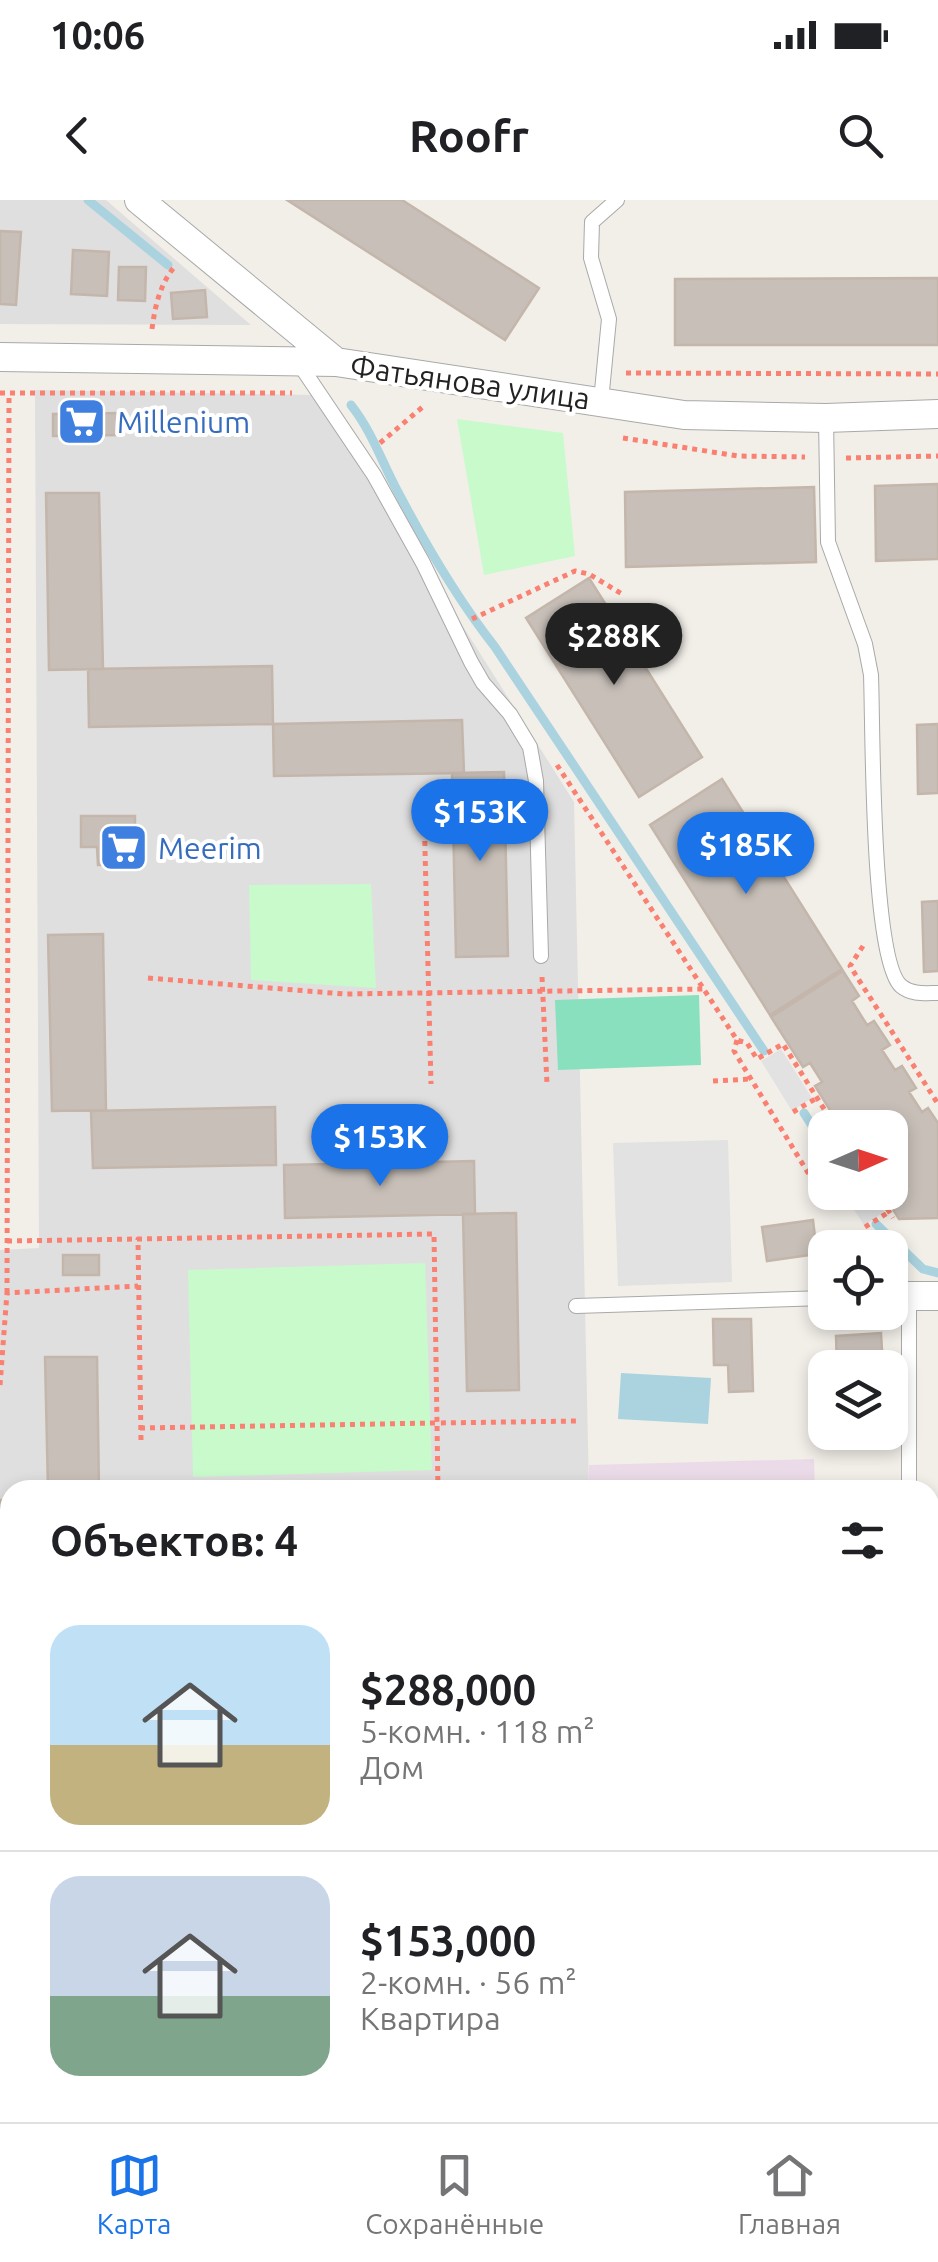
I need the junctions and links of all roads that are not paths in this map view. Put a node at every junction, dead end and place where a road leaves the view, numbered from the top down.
1 (139, 200) edge
2 (617, 200) edge
3 (0, 358) edge
4 (298, 361) junction
5 (336, 362) junction
6 (602, 401) junction
7 (938, 414) edge
8 (826, 418) junction
9 (542, 956) road end
10 (938, 993) edge
11 (908, 1296) edge
12 (938, 1296) edge
13 (808, 1299) edge
14 (576, 1306) dead end
15 (901, 1330) edge
16 (908, 1480) edge

1 - 5 street
2 - 6 lane
3 - 4 street, Фатьянова улица
4 - 5 street, Фатьянова улица
4 - 9 lane
5 - 6 street, Фатьянова улица
6 - 8 street, Фатьянова улица
7 - 8 street, Фатьянова улица
8 - 10 lane
11 - 12 street
13 - 14 lane
15 - 16 lane

